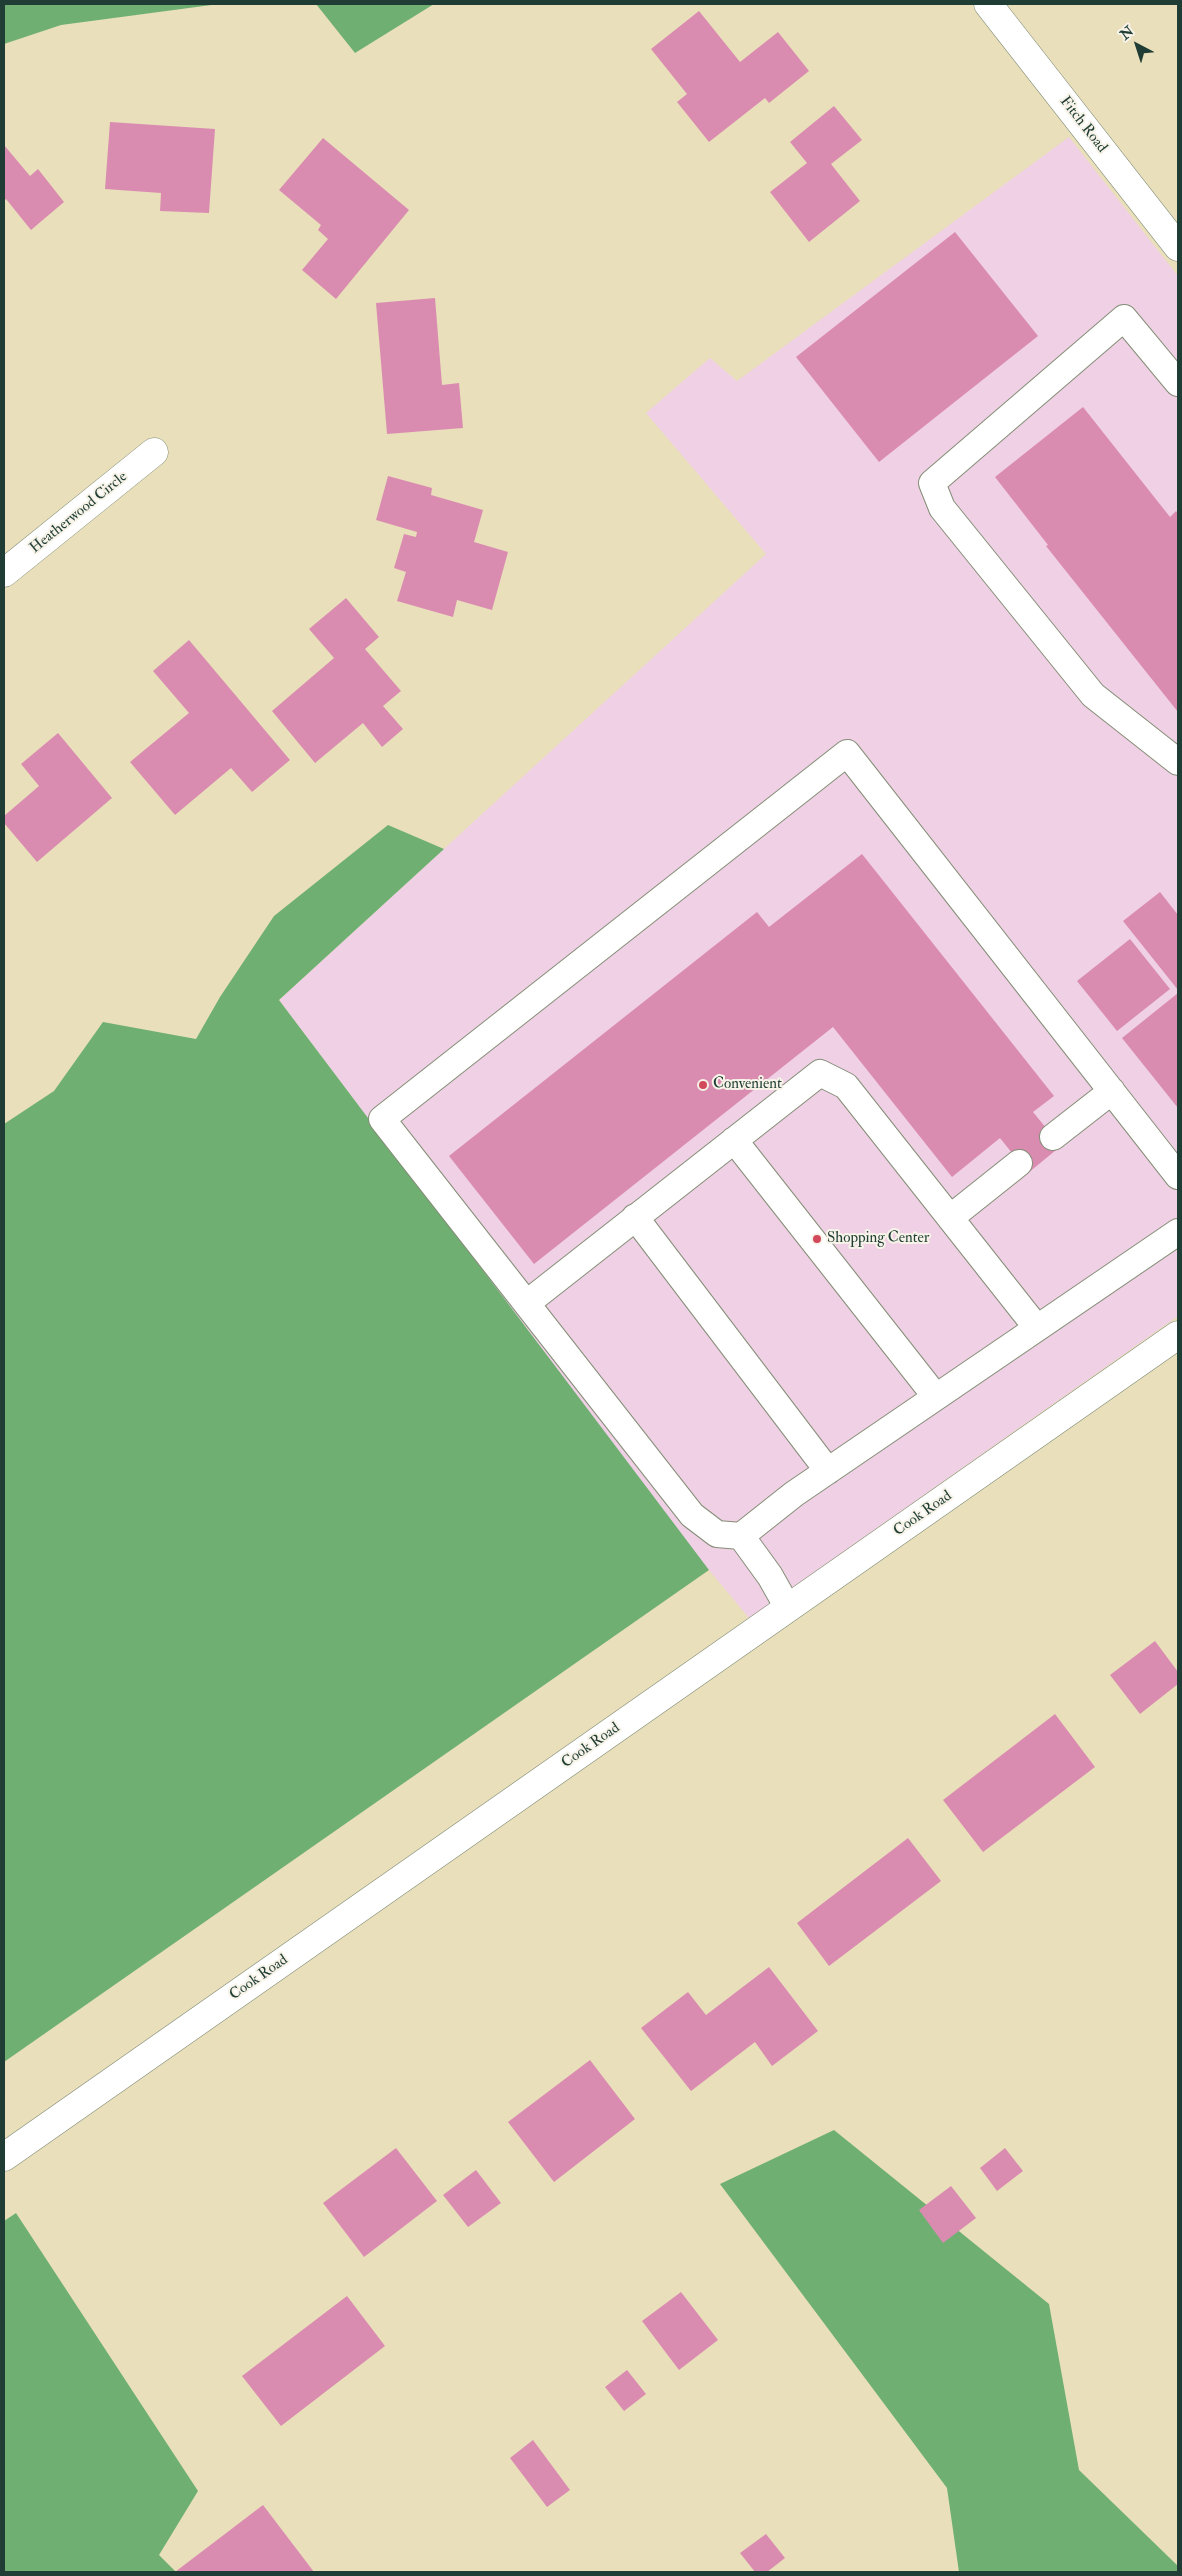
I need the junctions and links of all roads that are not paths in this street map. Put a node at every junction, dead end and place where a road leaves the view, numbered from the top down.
1 (988, 4) edge
2 (1178, 247) edge
3 (1178, 383) edge
4 (154, 452) dead end
5 (4, 573) edge
6 (1178, 762) edge
7 (1112, 1091) junction
8 (1053, 1137) dead end
9 (734, 1140) junction
10 (1019, 1163) dead end
11 (1178, 1176) edge
12 (635, 1217) junction
13 (950, 1218) junction
14 (1178, 1232) edge
15 (527, 1303) junction
16 (1037, 1328) junction
17 (1178, 1335) edge
18 (936, 1397) junction
19 (828, 1471) junction
20 (740, 1536) junction
21 (788, 1608) junction
22 (4, 2157) edge

1 - 2 street, Fitch Road
3 - 6 lane
4 - 5 street, Heatherwood Circle
7 - 8 lane
7 - 11 lane
7 - 15 lane
9 - 12 lane
9 - 13 lane
9 - 18 lane
10 - 13 lane
12 - 15 lane
12 - 19 lane
13 - 16 lane
14 - 16 lane
15 - 20 lane
16 - 18 lane
17 - 21 street, Cook Road
18 - 19 lane
19 - 20 lane
20 - 21 lane
21 - 22 street, Cook Road

